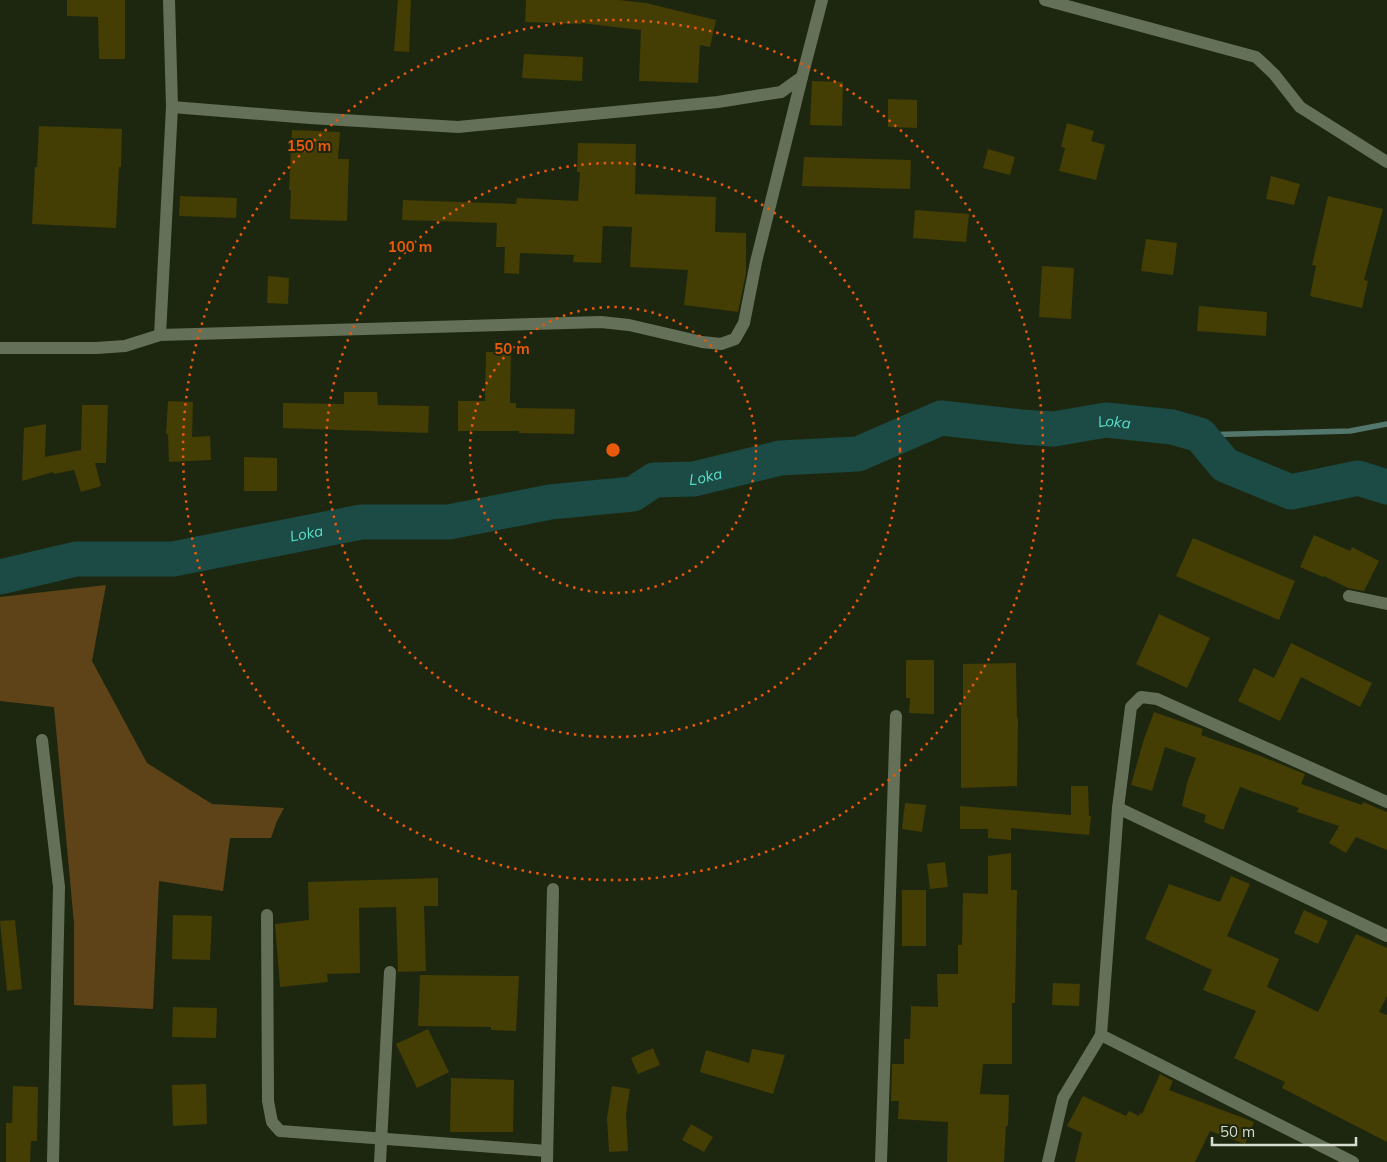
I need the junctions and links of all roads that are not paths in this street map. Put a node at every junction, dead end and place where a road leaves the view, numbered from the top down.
1 (169, 0) edge
2 (822, 0) edge
3 (1045, 0) edge
4 (802, 77) junction
5 (172, 107) junction
6 (1387, 162) edge
7 (160, 335) junction
8 (0, 348) edge
9 (1350, 596) dead end
10 (1387, 604) edge
11 (896, 716) dead end
12 (42, 740) dead end
13 (1387, 802) edge
14 (1118, 808) junction
15 (553, 889) dead end
16 (267, 915) dead end
17 (1387, 936) edge
18 (390, 972) dead end
19 (1101, 1035) junction
20 (382, 1139) junction
21 (547, 1156) edge
22 (53, 1162) edge
23 (380, 1162) edge
24 (881, 1162) edge
25 (1048, 1162) edge
26 (1353, 1162) edge

1 - 5 street
2 - 4 street
3 - 6 street
4 - 5 street
4 - 7 street
5 - 7 street
7 - 8 street
9 - 10 street
11 - 24 street
12 - 22 street
13 - 14 street
14 - 17 street
14 - 19 street
15 - 21 street
16 - 20 street
18 - 20 street
19 - 25 street
19 - 26 street
20 - 21 street
20 - 23 street

